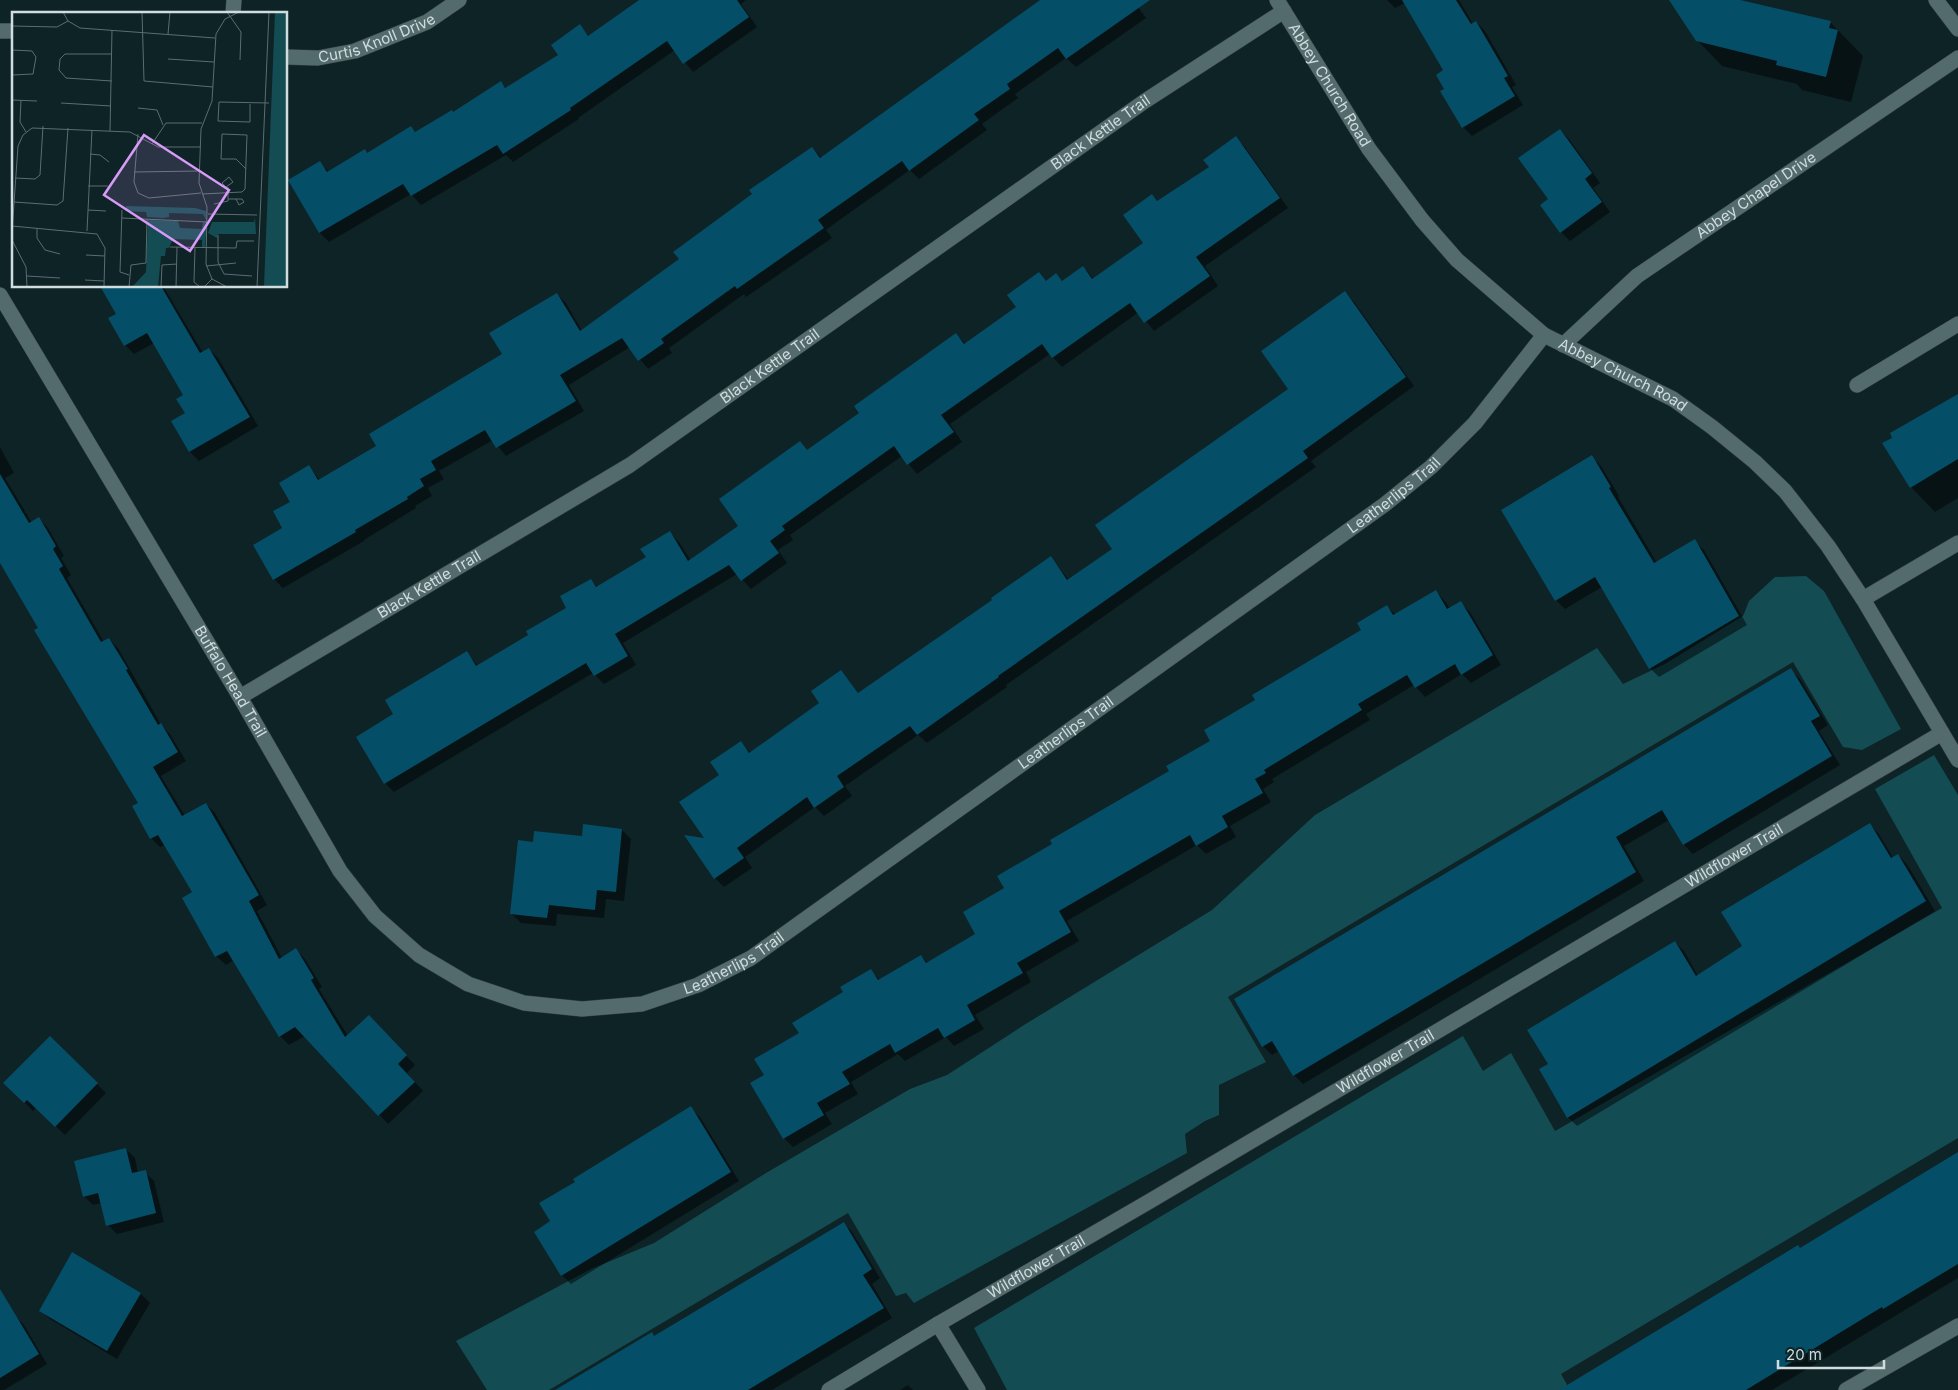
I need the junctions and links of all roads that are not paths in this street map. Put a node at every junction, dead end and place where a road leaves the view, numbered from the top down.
1 (459, 0) edge
2 (1936, 0) edge
3 (1280, 5) edge
4 (1958, 29) edge
5 (288, 57) edge
6 (1958, 58) edge
7 (0, 295) edge
8 (1958, 324) edge
9 (1544, 335) junction
10 (1563, 345) junction
11 (1857, 385) dead end
12 (1958, 543) edge
13 (1863, 599) junction
14 (240, 697) junction
15 (1942, 733) junction
16 (1958, 760) edge
17 (524, 1003) joint
18 (938, 1324) junction
19 (1958, 1326) edge
20 (829, 1390) edge
21 (978, 1390) edge
22 (1846, 1390) edge

1 - 5 street, Curtis Knoll Drive
2 - 4 street
3 - 9 street, Abbey Church Road
3 - 14 street, Black Kettle Trail
6 - 10 street, Abbey Chapel Drive
7 - 14 street, Buffalo Head Trail
8 - 11 street
9 - 10 street, Abbey Church Road
9 - 17 street, Leatherlips Trail
10 - 13 street, Abbey Church Road
12 - 13 street
13 - 15 street, Abbey Church Road
14 - 17 street, Buffalo Head Trail
15 - 16 street, Abbey Church Road
15 - 18 street, Wildflower Trail
18 - 20 street, Wildflower Trail
18 - 21 street
19 - 22 street

